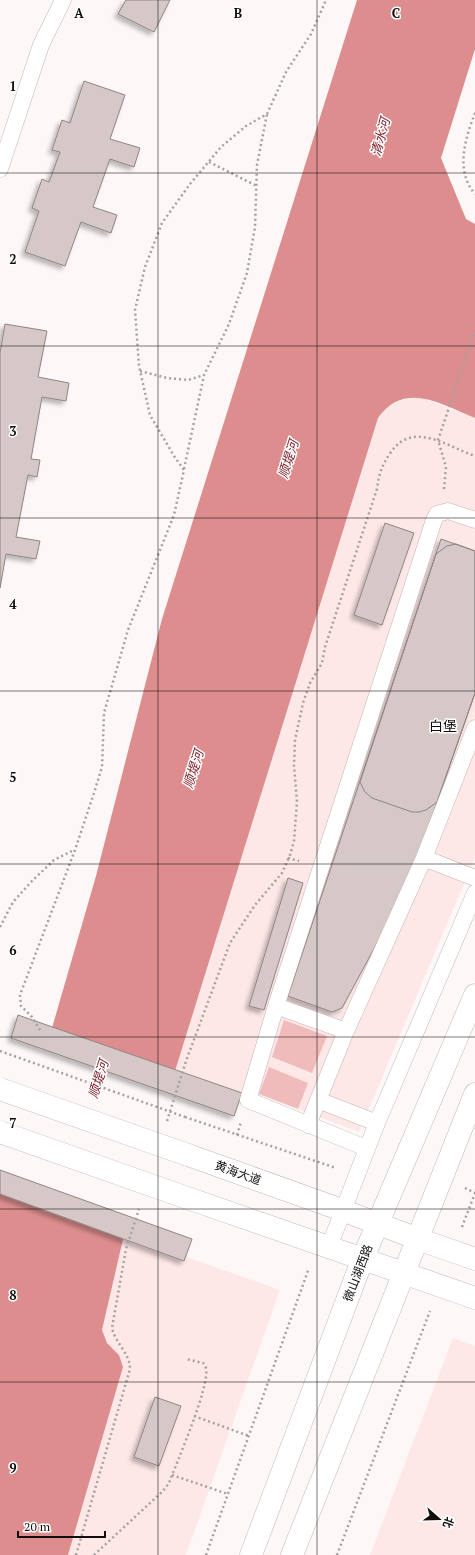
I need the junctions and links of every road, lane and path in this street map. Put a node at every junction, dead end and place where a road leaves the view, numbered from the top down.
1 (62, 0) edge
2 (326, 0) edge
3 (475, 113) edge
4 (267, 114) junction
5 (209, 162) junction
6 (0, 169) edge
7 (256, 186) junction
8 (475, 194) edge
9 (475, 330) edge
10 (140, 371) junction
11 (204, 375) junction
12 (438, 440) junction
13 (475, 456) edge
14 (184, 470) junction
15 (442, 511) junction
16 (475, 520) edge
17 (475, 728) edge
18 (75, 850) junction
19 (424, 858) junction
20 (475, 878) edge
21 (475, 893) edge
22 (0, 927) edge
23 (475, 995) edge
24 (276, 1006) junction
25 (40, 1030) dead end
26 (346, 1031) junction
27 (0, 1051) edge
28 (0, 1089) edge
29 (475, 1094) edge
30 (318, 1100) junction
31 (167, 1121) dead end
32 (377, 1123) junction
33 (308, 1125) junction
34 (0, 1132) edge
35 (360, 1145) junction
36 (475, 1192) edge
37 (140, 1204) dead end
38 (342, 1210) junction
39 (378, 1223) junction
40 (418, 1239) junction
41 (323, 1245) junction
42 (452, 1251) junction
43 (363, 1258) junction
44 (475, 1259) edge
45 (404, 1273) junction
46 (440, 1286) junction
47 (475, 1298) edge
48 (186, 1359) dead end
49 (194, 1416) junction
50 (249, 1436) junction
51 (172, 1475) junction
52 (228, 1494) junction
53 (76, 1555) edge
54 (94, 1555) edge
55 (206, 1555) edge
56 (251, 1555) edge
57 (292, 1555) edge
58 (337, 1555) edge

1 - 6 lane
2 - 4 path
3 - 8 path
4 - 5 path
4 - 7 path
5 - 7 path
5 - 10 path
7 - 11 path
9 - 12 path
10 - 11 path
10 - 14 path
11 - 14 path
12 - 13 path
12 - 15 path
12 - 31 path
14 - 18 path
15 - 16 lane
15 - 24 lane
17 - 19 lane
18 - 22 path
18 - 25 path
19 - 20 lane
19 - 26 lane
21 - 32 lane
23 - 39 street, 微山湖西路
24 - 26 lane
24 - 33 lane
26 - 30 lane
27 - 35 path, bridge
28 - 38 street, 黄海大道, bridge
29 - 40 street
30 - 32 lane
30 - 33 lane
32 - 35 lane
33 - 35 lane
34 - 41 street, bridge
35 - 38 lane
36 - 42 path
37 - 53 path
38 - 39 street, 黄海大道
38 - 41 lane
39 - 40 street, 黄海大道
39 - 43 street, 微山湖西路
40 - 42 street, 黄海大道
40 - 45 street
41 - 43 street
41 - 50 path
42 - 44 street, 黄海大道
43 - 45 street
43 - 56 street, 微山湖西路
45 - 46 street
45 - 57 street
46 - 47 street
46 - 58 path
48 - 49 path
49 - 50 path
49 - 51 path
50 - 52 path
51 - 52 path
51 - 54 path
52 - 55 path

